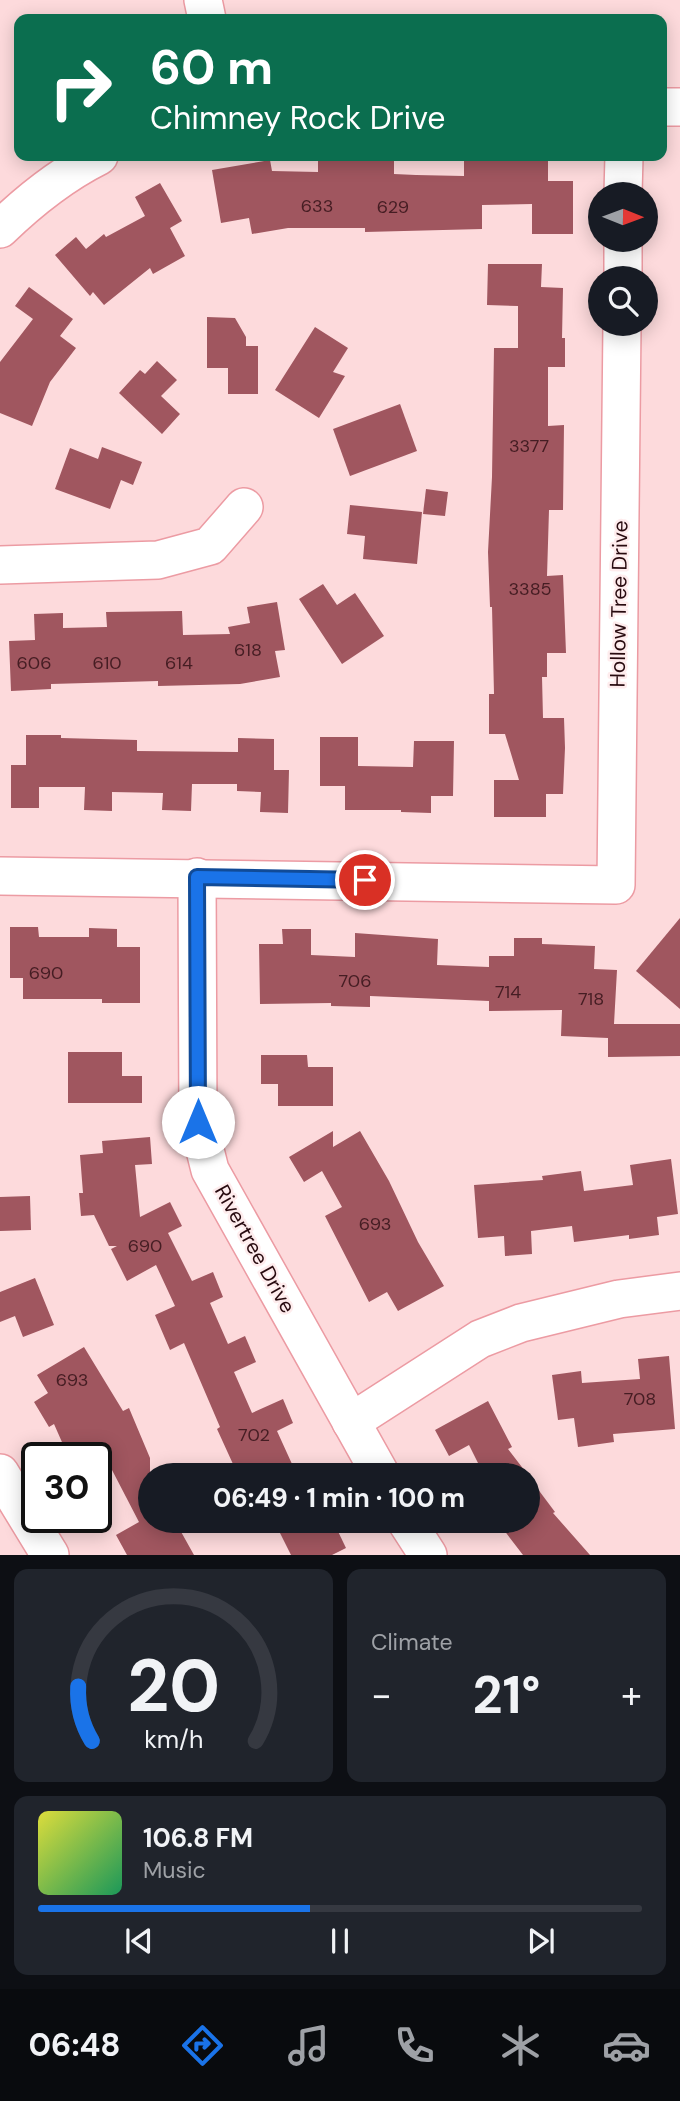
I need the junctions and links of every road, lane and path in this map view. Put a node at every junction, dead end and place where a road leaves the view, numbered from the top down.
1 (89, 161) edge
2 (624, 161) edge
3 (623, 182) edge
4 (0, 229) edge
5 (622, 336) edge
6 (244, 507) dead end
7 (0, 565) edge
8 (0, 876) edge
9 (197, 877) junction
10 (680, 1291) edge
11 (351, 1422) junction
12 (374, 1463) edge
13 (0, 1473) edge
14 (414, 1533) edge
15 (50, 1555) edge
16 (428, 1555) edge

1 - 4 street
2 - 3 street
5 - 9 street, Hollow Tree Drive
6 - 7 street
8 - 9 street
9 - 11 street, Rivertree Drive
10 - 11 street
11 - 12 street, Rivertree Drive
13 - 15 street
14 - 16 street

